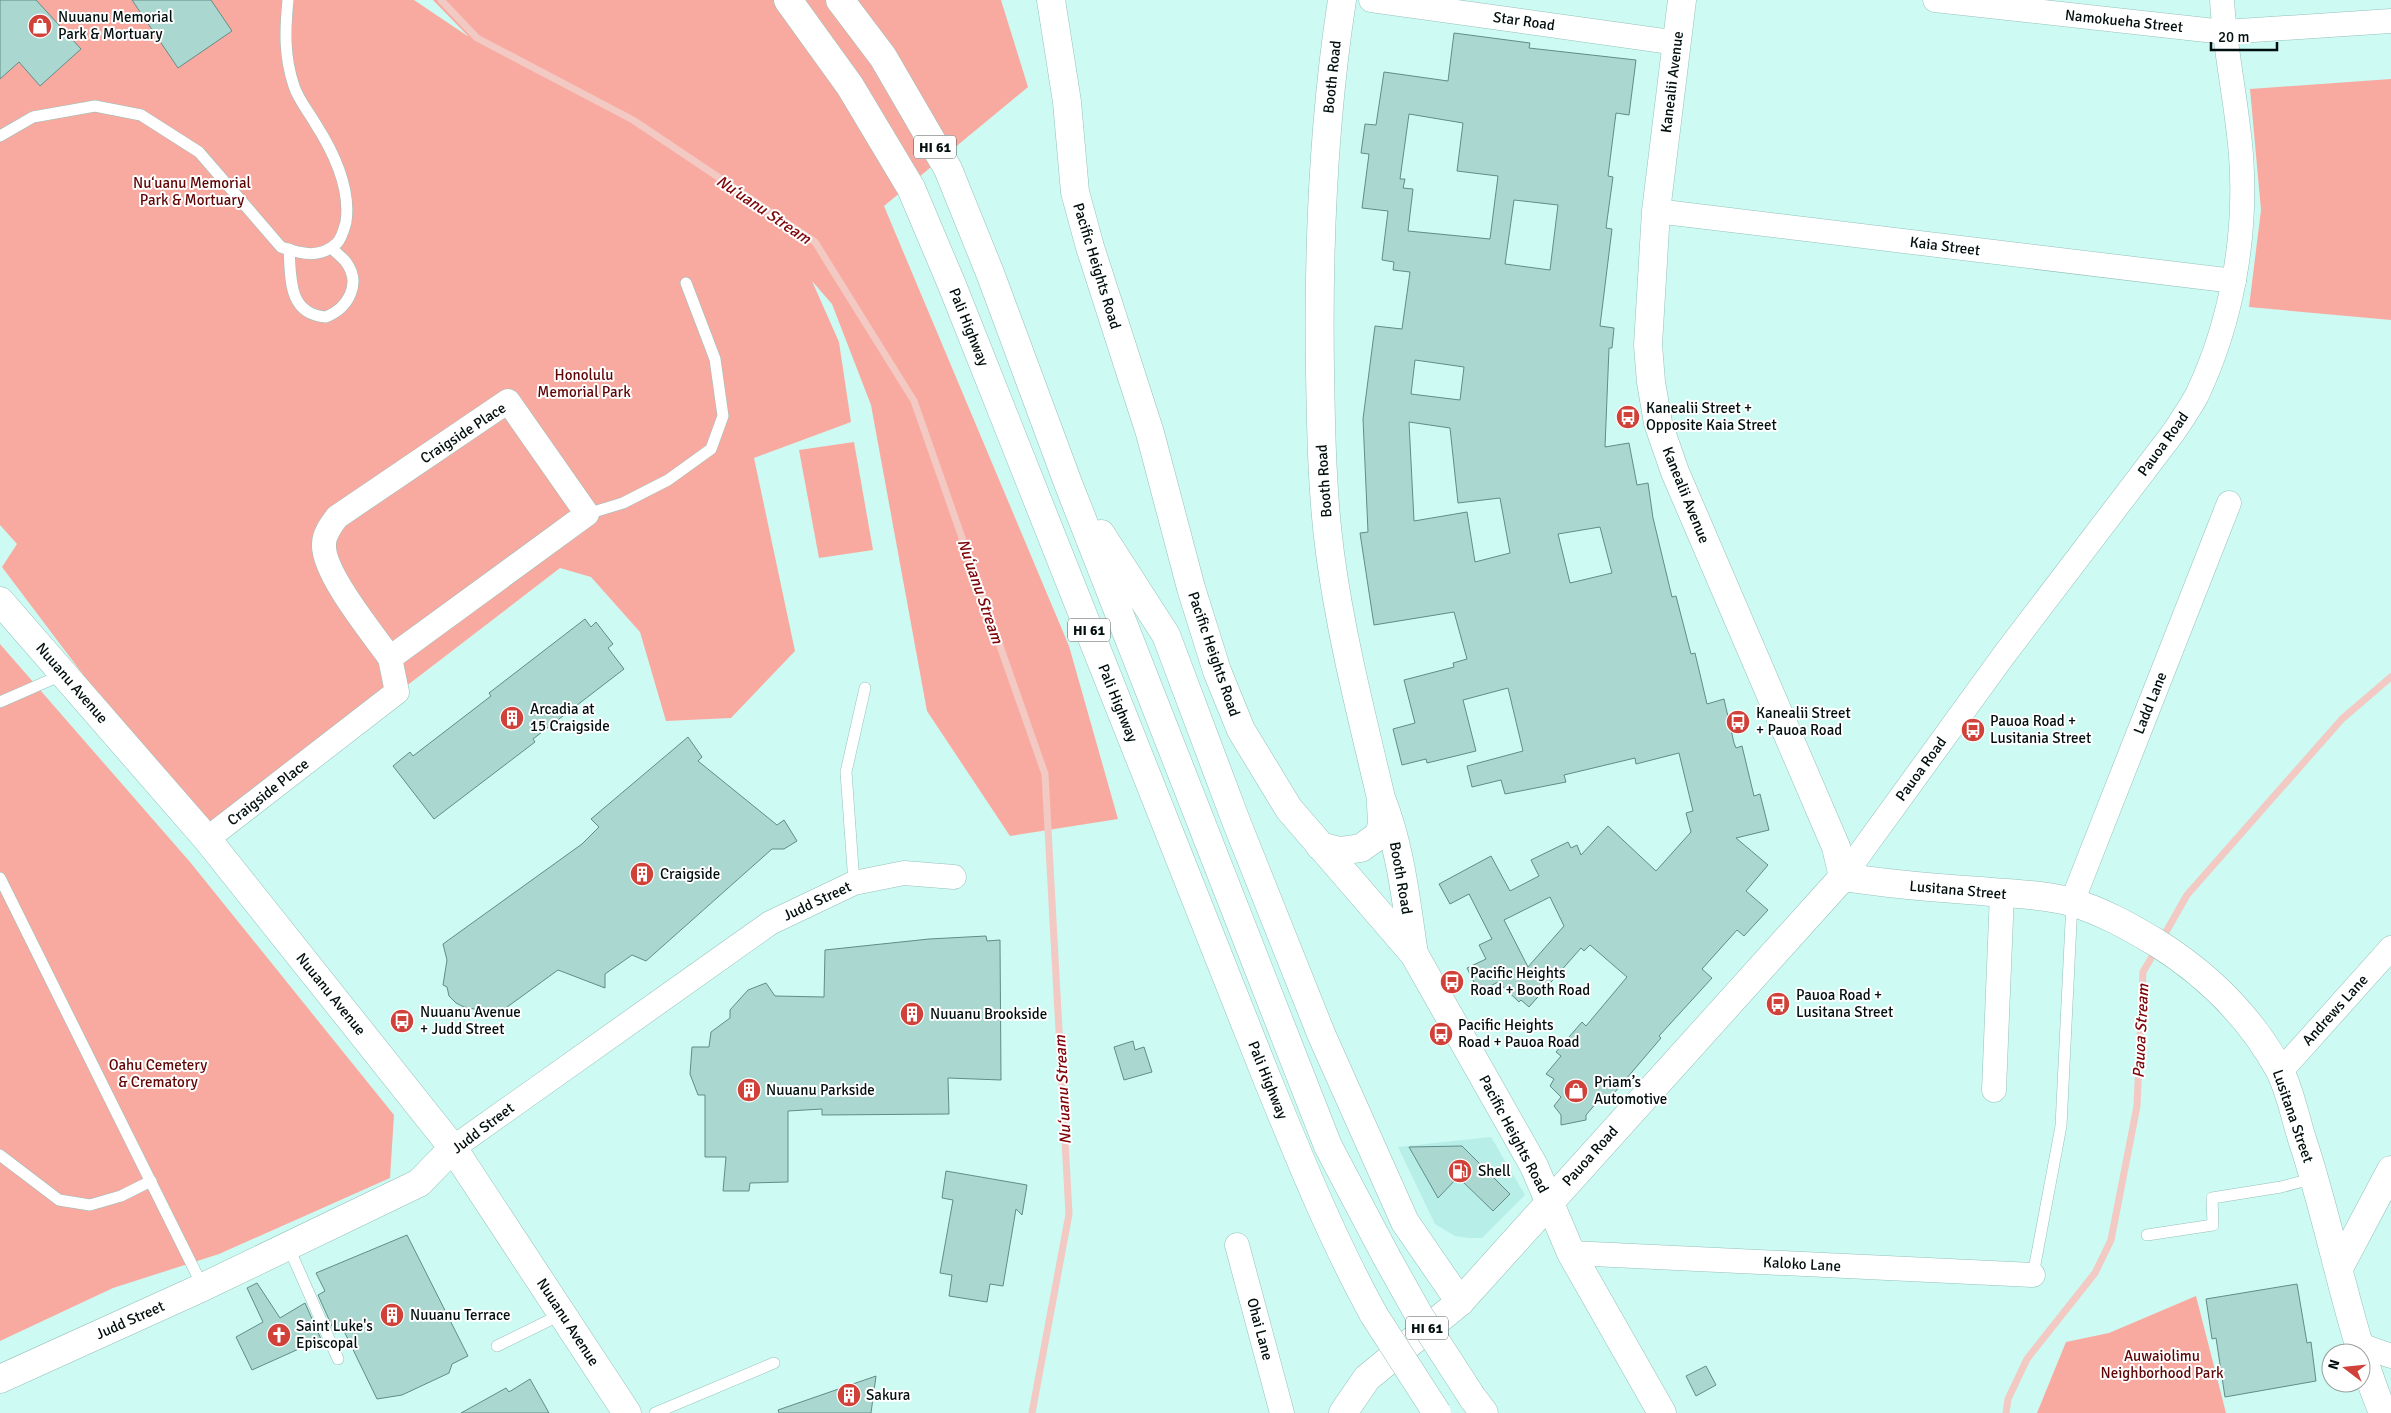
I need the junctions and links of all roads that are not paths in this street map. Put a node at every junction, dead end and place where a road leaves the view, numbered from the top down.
1 (288, 0) edge
2 (788, 0) edge
3 (840, 0) edge
4 (1051, 0) edge
5 (1342, 0) edge
6 (1371, 0) edge
7 (1682, 0) edge
8 (1936, 0) edge
9 (2222, 0) edge
10 (2391, 21) edge
11 (2224, 32) junction
12 (1678, 43) junction
13 (0, 136) edge
14 (1656, 211) junction
15 (332, 248) junction
16 (289, 249) junction
17 (2234, 281) junction
18 (686, 283) dead end
19 (1068, 483) junction
20 (2229, 503) dead end
21 (587, 514) junction
22 (0, 601) edge
23 (390, 658) junction
24 (64, 674) junction
25 (865, 688) dead end
26 (0, 702) edge
27 (1381, 798) junction
28 (207, 839) junction
29 (1320, 846) junction
30 (954, 877) dead end
31 (1843, 877) junction
32 (0, 878) edge
33 (854, 883) junction
34 (2002, 893) junction
35 (2072, 902) junction
36 (2391, 948) edge
37 (1414, 954) junction
38 (2280, 1072) junction
39 (1994, 1090) dead end
40 (453, 1148) junction
41 (0, 1155) edge
42 (2391, 1170) edge
43 (2315, 1178) junction
44 (151, 1181) junction
45 (1549, 1201) junction
46 (2148, 1235) dead end
47 (1237, 1244) dead end
48 (288, 1246) junction
49 (1571, 1253) junction
50 (2339, 1268) junction
51 (2033, 1275) joint
52 (204, 1287) junction
53 (1460, 1302) junction
54 (563, 1314) junction
55 (2359, 1343) edge
56 (498, 1346) dead end
57 (2371, 1349) edge
58 (2391, 1356) edge
59 (338, 1359) dead end
60 (774, 1363) dead end
61 (0, 1379) edge
62 (2371, 1379) edge
63 (1478, 1405) edge
64 (1345, 1411) edge
65 (627, 1413) edge
66 (655, 1413) edge
67 (1282, 1413) edge
68 (1437, 1413) edge
69 (1662, 1413) edge
70 (2382, 1413) edge

1 - 15 lane
2 - 68 main road, Pali Highway / HI 61, bridge
3 - 19 main road, Pali Highway / HI 61
4 - 29 main road, Pacific Heights Road
5 - 27 main road, Booth Road
6 - 12 street, Star Road
7 - 12 main road, Kanealii Avenue
8 - 11 street, Namokueha Street
9 - 11 street, Pauoa Road
10 - 11 street, Namokueha Street
11 - 17 street, Pauoa Road
12 - 14 main road, Kanealii Avenue
13 - 16 lane
14 - 17 street, Kaia Street
14 - 31 main road, Kanealii Avenue
15 - 16 lane
15 - 16 lane
17 - 31 street, Pauoa Road
18 - 21 lane
19 - 53 main road
19 - 63 main road, Pali Highway / HI 61, bridge
20 - 35 street, Ladd Lane
21 - 23 street
21 - 23 street, Craigside Place
22 - 24 main road, Nuuanu Avenue
23 - 28 street, Craigside Place
24 - 26 lane
24 - 28 main road, Nuuanu Avenue
25 - 33 lane
27 - 29 main road
27 - 37 main road, Booth Road
28 - 40 main road, Nuuanu Avenue
29 - 37 main road, Pacific Heights Road
30 - 33 street, Judd Street
31 - 34 main road, Lusitana Street
31 - 45 main road, Pauoa Road
32 - 44 lane
33 - 40 street, Judd Street
34 - 35 main road, Lusitana Street
34 - 39 street
35 - 38 main road, Lusitana Street
35 - 51 lane
36 - 38 street, Andrews Lane
37 - 45 main road, Pacific Heights Road
38 - 43 main road, Lusitana Street
40 - 48 main road, Judd Street
40 - 54 main road, Nuuanu Avenue
41 - 44 lane
42 - 50 main road
43 - 46 lane
43 - 50 main road, Lusitana Street
44 - 52 lane
45 - 49 main road, Pacific Heights Road
45 - 53 main road, Pauoa Road
47 - 67 street, Ohai Lane
48 - 52 main road, Judd Street
48 - 59 lane
49 - 51 street, Kaloko Lane
49 - 69 main road, Pacific Heights Road
50 - 55 main road, Lusitana Street
52 - 61 main road, Judd Street
53 - 64 main road, Pauoa Road
54 - 56 lane
54 - 65 main road, Nuuanu Avenue
57 - 58 street
60 - 66 lane
62 - 70 main road, Lusitana Street

